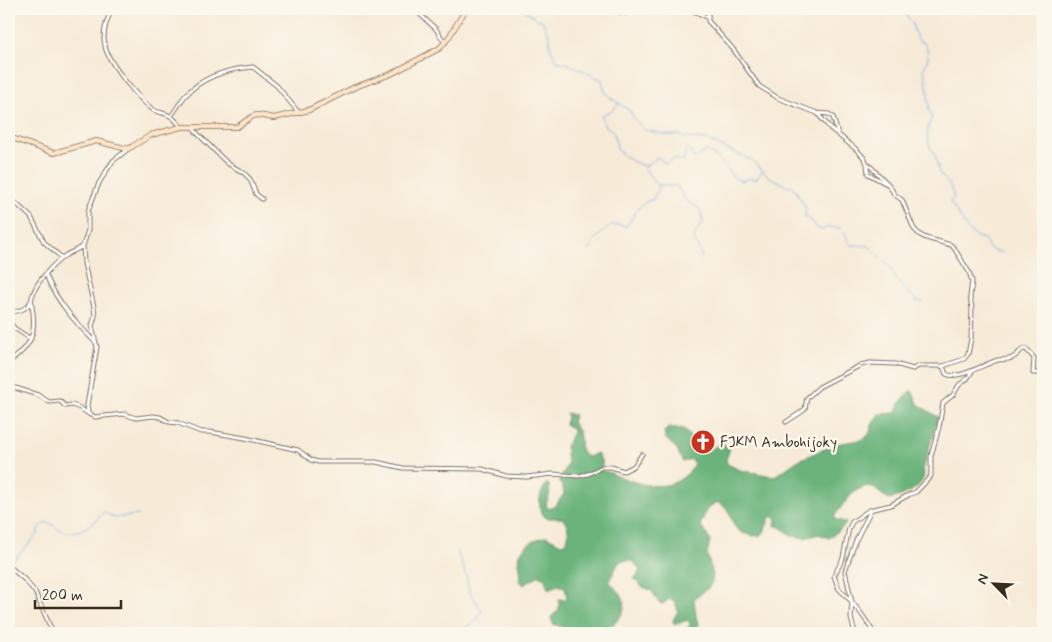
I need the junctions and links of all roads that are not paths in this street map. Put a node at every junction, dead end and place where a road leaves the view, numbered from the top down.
1 (414, 9) edge
2 (466, 9) edge
3 (600, 9) edge
4 (629, 9) edge
5 (688, 9) edge
6 (708, 9) edge
7 (109, 16) dead end
8 (707, 17) junction
9 (446, 43) junction
10 (299, 114) junction
11 (817, 114) junction
12 (171, 116) junction
13 (192, 126) junction
14 (181, 127) junction
15 (838, 135) junction
16 (9, 137) edge
17 (128, 148) junction
18 (9, 197) edge
19 (262, 199) dead end
20 (83, 246) junction
21 (62, 258) junction
22 (46, 275) junction
23 (31, 300) junction
24 (9, 312) edge
25 (9, 321) edge
26 (31, 339) junction
27 (96, 343) junction
28 (9, 362) edge
29 (943, 366) junction
30 (973, 370) junction
31 (1043, 373) edge
32 (9, 386) edge
33 (90, 415) junction
34 (786, 422) dead end
35 (642, 454) dead end
36 (871, 509) junction
37 (10, 566) edge
38 (852, 602) junction
39 (53, 633) edge
40 (854, 633) edge
41 (874, 633) edge

1 - 9 street
2 - 9 street
3 - 4 street
5 - 8 street
6 - 8 street
7 - 12 street
8 - 11 street
9 - 10 street
10 - 12 street
10 - 13 street
11 - 15 street
11 - 15 street
12 - 14 street
13 - 14 street
13 - 19 street
14 - 17 street
15 - 29 street
16 - 17 street
17 - 20 street
18 - 21 street
20 - 21 street
20 - 27 street
21 - 22 street
22 - 23 street
22 - 27 street
23 - 24 street
23 - 26 street
25 - 26 street
26 - 28 street
27 - 33 street
29 - 30 street
29 - 34 street
30 - 31 street
30 - 36 street
32 - 33 street
33 - 35 street
36 - 38 street
36 - 38 street
37 - 39 street
38 - 40 street
38 - 41 street

